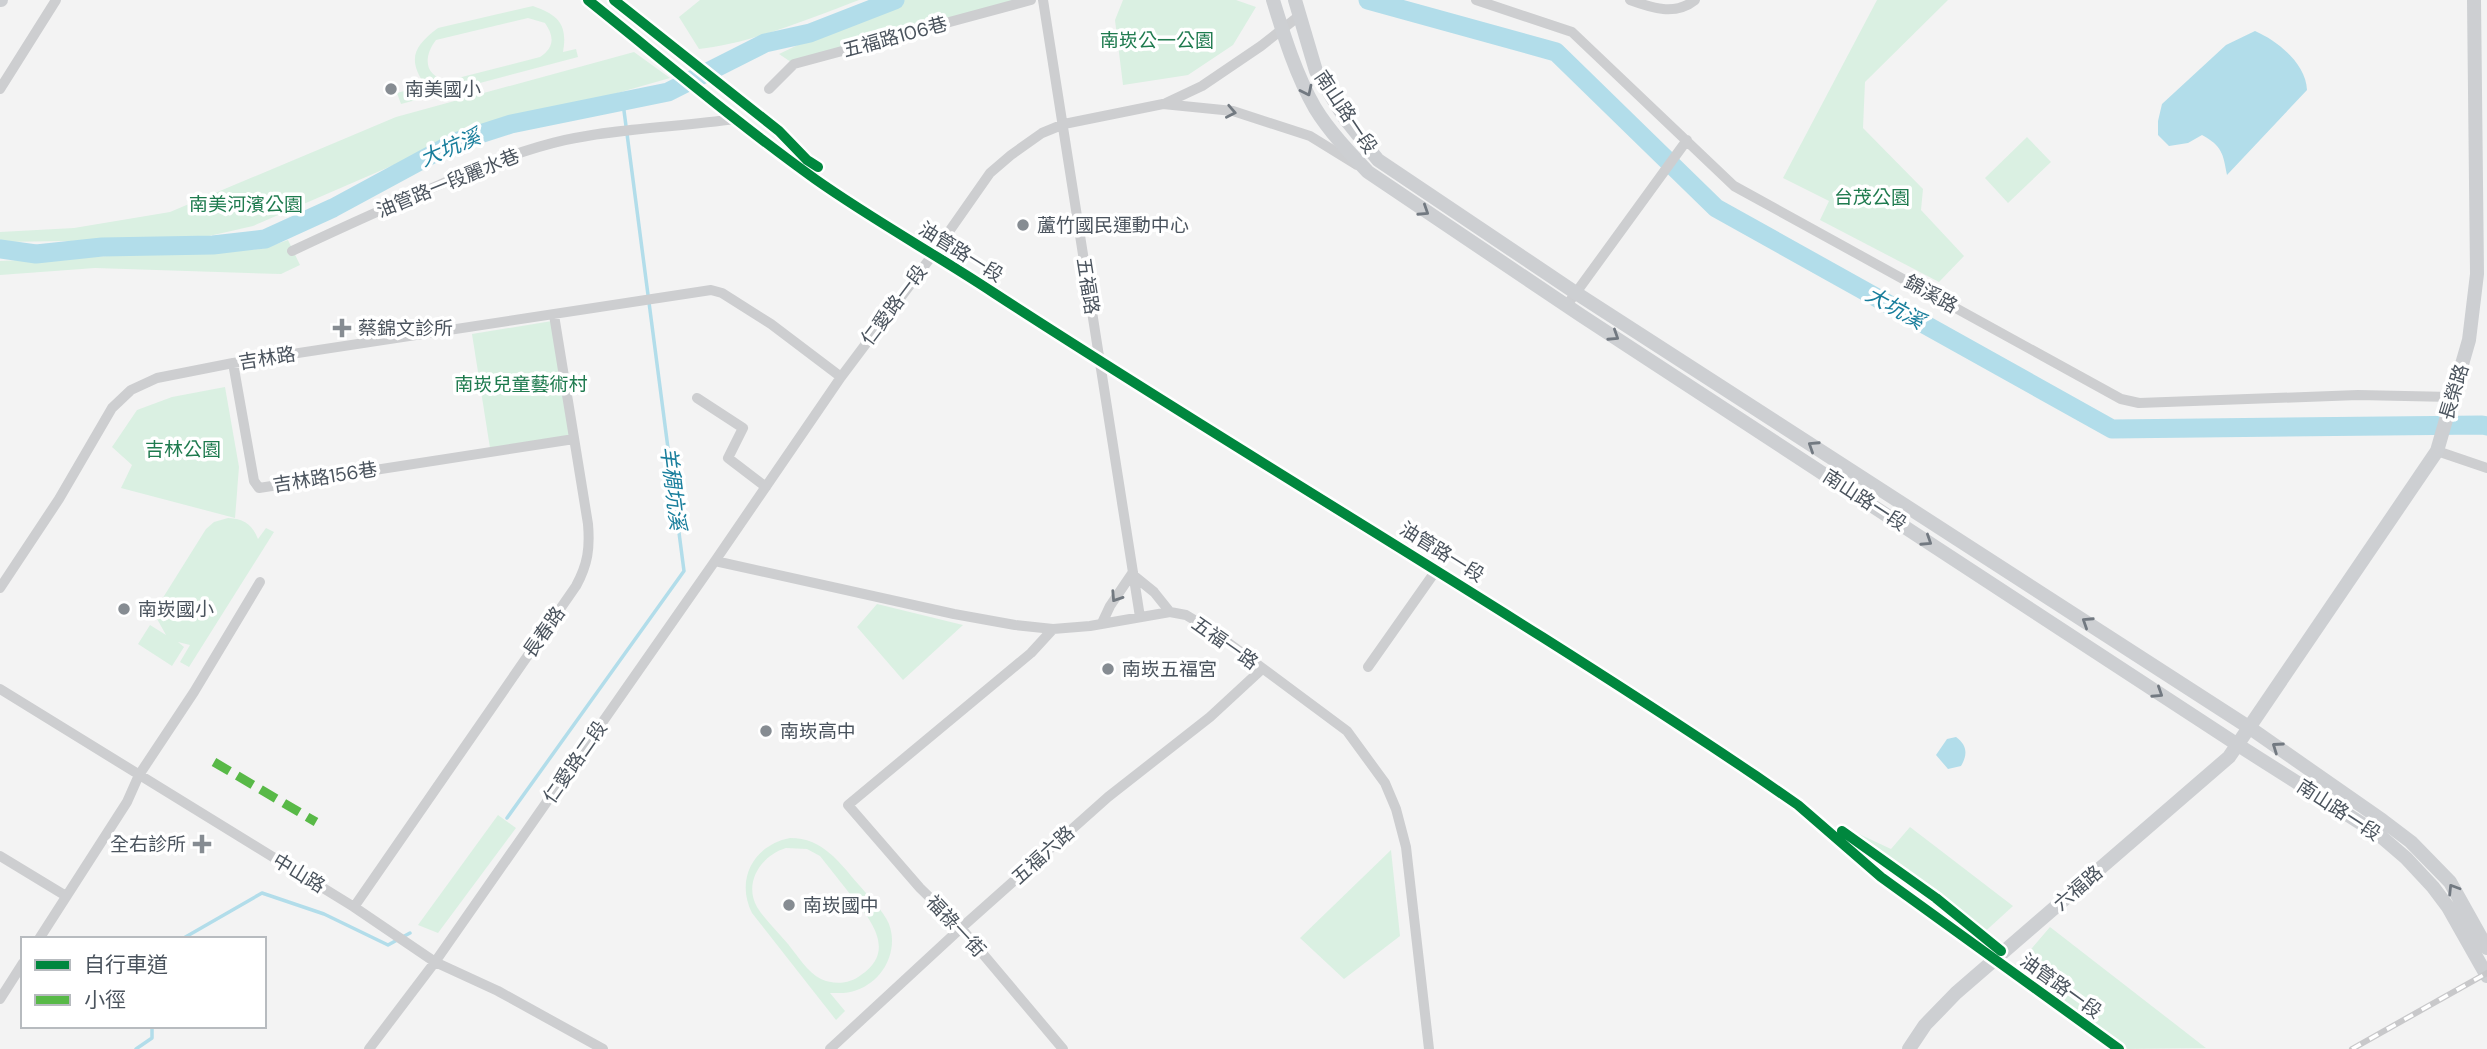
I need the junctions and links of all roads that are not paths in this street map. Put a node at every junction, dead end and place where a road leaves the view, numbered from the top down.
1 (56, 0) edge
2 (588, 0) edge
3 (1031, 0) edge
4 (1043, 0) edge
5 (1295, 0) edge
6 (1476, 0) edge
7 (1630, 0) edge
8 (1695, 0) edge
9 (2474, 0) edge
10 (1273, 1) edge
11 (1299, 16) junction
12 (1282, 28) junction
13 (0, 89) edge
14 (769, 89) dead end
15 (1163, 104) junction
16 (731, 116) junction
17 (1064, 124) junction
18 (1687, 140) junction
19 (1368, 172) junction
20 (292, 251) dead end
21 (934, 253) junction
22 (1576, 293) junction
23 (1567, 305) junction
24 (554, 315) junction
25 (1100, 362) junction
26 (233, 363) junction
27 (841, 377) junction
28 (697, 398) dead end
29 (2451, 400) junction
30 (1777, 423) junction
31 (1768, 437) junction
32 (574, 439) junction
33 (2438, 447) junction
34 (2487, 468) edge
35 (766, 487) junction
36 (715, 561) junction
37 (1437, 569) junction
38 (1133, 574) junction
39 (260, 582) dead end
40 (0, 588) edge
41 (1170, 612) junction
42 (1140, 617) junction
43 (1102, 623) junction
44 (1053, 629) junction
45 (1368, 667) dead end
46 (1262, 669) junction
47 (0, 689) edge
48 (2250, 728) junction
49 (2238, 745) junction
50 (139, 775) junction
51 (0, 856) edge
52 (66, 896) junction
53 (354, 907) junction
54 (961, 928) junction
55 (40, 937) edge
56 (2487, 948) edge
57 (1995, 960) junction
58 (435, 962) junction
59 (21, 966) edge
60 (2487, 976) edge
61 (0, 999) edge
62 (369, 1049) edge
63 (603, 1049) edge
64 (830, 1049) edge
65 (1063, 1049) edge
66 (1429, 1049) edge
67 (1909, 1049) edge
68 (2119, 1049) edge

1 - 13 street
2 - 16 street, 油管路一段
3 - 14 street, 五福路106巷
4 - 17 street, 五福路
5 - 11 street, 南山路一段
6 - 18 street, 錦溪路
7 - 8 street
9 - 29 street, 長榮路
10 - 12 street, 南山路一段
11 - 12 street, 仁愛路一段
11 - 22 street, 南山路一段
12 - 15 street, 仁愛路一段
12 -> 19 street, 南山路一段
15 - 17 street, 仁愛路一段
15 -> 19 street, 仁愛路一段
16 - 20 street, 油管路一段麗水巷
16 - 21 street, 油管路一段
17 - 21 street, 仁愛路一段
17 - 25 street, 五福路
18 - 22 street
18 - 29 street, 錦溪路
19 -> 23 street, 南山路一段
21 - 25 street, 油管路一段
21 - 27 street, 仁愛路一段
22 - 23 street
22 - 30 street, 南山路一段
23 -> 31 street, 南山路一段
24 - 26 street, 吉林路
24 - 27 street, 吉林路
24 - 32 street, 長春路
25 - 37 street, 油管路一段
25 - 38 street, 五福路
26 - 32 street, 吉林路156巷
26 - 40 street, 吉林路
27 - 35 street, 仁愛路一段
28 - 35 street
29 - 33 street, 長榮路
30 - 31 street
48 -> 30 street, 南山路一段
31 -> 49 street, 南山路一段
32 - 53 street, 長春路
33 - 34 street
33 - 48 street, 長榮路
35 - 36 street, 仁愛路一段
36 - 44 street, 五福一路
36 - 58 street, 仁愛路二段
37 - 45 street
37 - 57 street, 油管路一段
38 - 41 street
38 - 42 street, 五福路
38 -> 43 street
39 - 50 street
41 - 42 street, 五福一路
41 - 46 street, 五福一路
42 - 43 street, 五福一路
43 - 44 street, 五福一路
44 - 54 street, 福祿一街
46 - 54 street, 五福六路
46 - 66 street, 五福一路
47 - 50 street, 中山路
48 - 49 street, 六福路
56 -> 48 street, 南山路一段
49 - 57 street, 六福路
49 - 60 street, 南山路一段
50 - 52 street
50 - 53 street, 中山路
51 - 52 street
52 - 55 street
53 - 58 street, 中山路
54 - 64 street, 五福六路
54 - 65 street, 福祿一街
57 - 67 street, 六福路
57 - 68 street, 油管路一段
58 - 62 street, 仁愛路二段
58 - 63 street, 中山路
59 - 61 street

